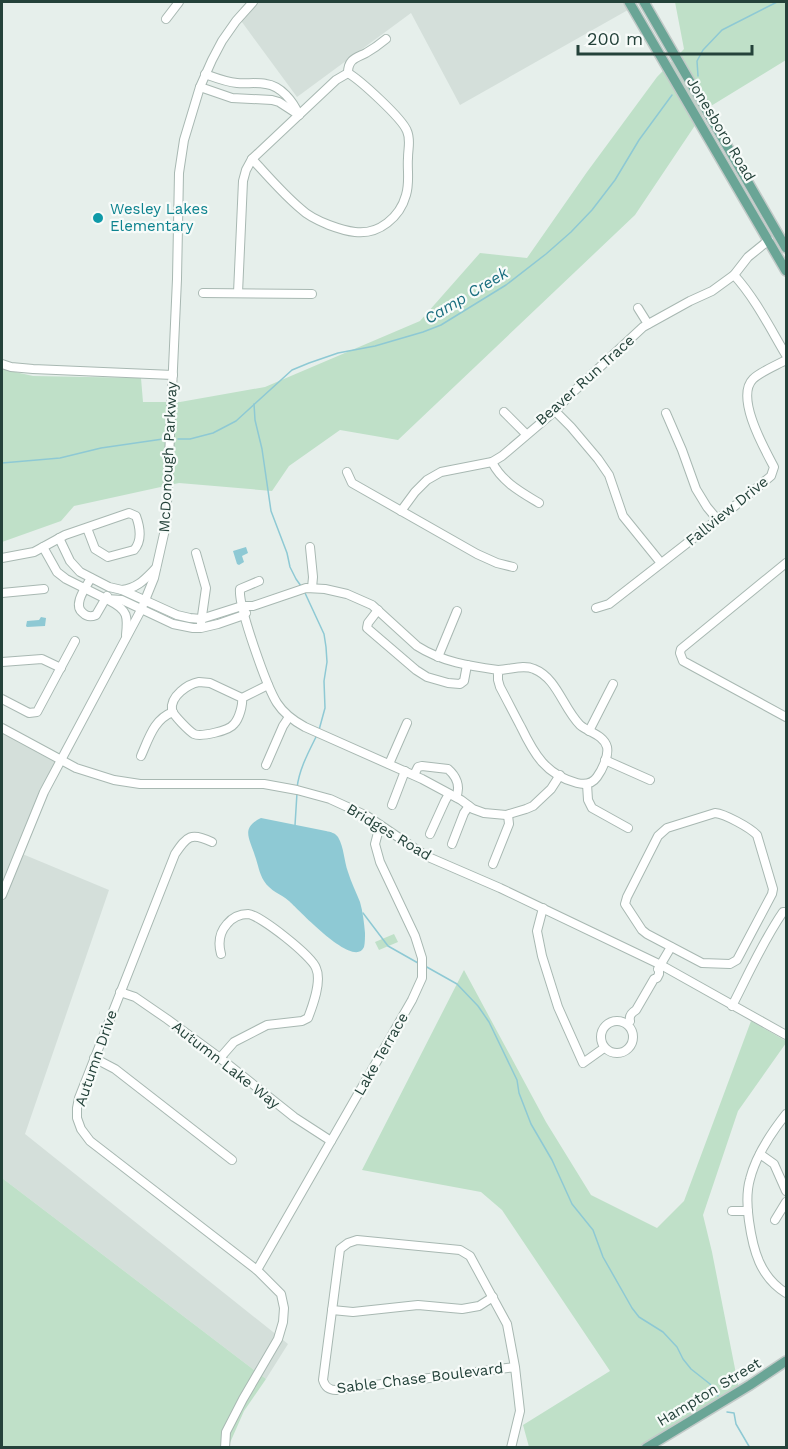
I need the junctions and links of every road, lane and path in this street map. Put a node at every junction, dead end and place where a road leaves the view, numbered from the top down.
1 (179, 2) edge
2 (252, 2) edge
3 (629, 2) edge
4 (644, 2) edge
5 (166, 19) dead end
6 (386, 39) dead end
7 (348, 73) junction
8 (205, 74) junction
9 (201, 87) junction
10 (286, 101) junction
11 (295, 113) junction
12 (252, 159) junction
13 (768, 240) junction
14 (786, 248) edge
15 (786, 271) edge
16 (734, 275) junction
17 (203, 293) dead end
18 (238, 293) junction
19 (312, 294) dead end
20 (638, 308) dead end
21 (648, 324) junction
22 (786, 355) edge
23 (786, 360) edge
24 (2, 364) edge
25 (173, 375) junction
26 (555, 411) junction
27 (504, 412) dead end
28 (666, 413) dead end
29 (526, 434) junction
30 (492, 462) junction
31 (347, 472) dead end
32 (539, 503) dead end
33 (401, 511) junction
34 (717, 519) junction
35 (87, 528) junction
36 (59, 538) junction
37 (43, 547) junction
38 (310, 548) dead end
39 (196, 553) dead end
40 (2, 558) edge
41 (662, 563) junction
42 (786, 563) edge
43 (157, 567) junction
44 (513, 567) dead end
45 (91, 578) junction
46 (259, 581) dead end
47 (109, 587) junction
48 (312, 588) junction
49 (44, 589) dead end
50 (85, 589) junction
51 (122, 590) junction
52 (2, 593) edge
53 (106, 599) junction
54 (145, 601) junction
55 (242, 606) junction
56 (253, 606) junction
57 (596, 608) dead end
58 (141, 610) junction
59 (378, 610) junction
60 (457, 611) dead end
61 (244, 615) junction
62 (201, 619) junction
63 (201, 628) junction
64 (126, 639) junction
65 (75, 641) dead end
66 (438, 657) junction
67 (2, 662) edge
68 (467, 665) junction
69 (61, 668) junction
70 (498, 670) junction
71 (613, 684) dead end
72 (268, 685) junction
73 (242, 698) junction
74 (2, 699) edge
75 (172, 712) junction
76 (289, 717) junction
77 (786, 717) edge
78 (407, 723) dead end
79 (2, 728) edge
80 (589, 730) junction
81 (141, 756) dead end
82 (61, 760) junction
83 (605, 760) junction
84 (389, 764) junction
85 (266, 765) dead end
86 (405, 771) junction
87 (414, 775) junction
88 (560, 776) junction
89 (650, 780) dead end
90 (586, 784) junction
91 (453, 796) junction
92 (392, 805) dead end
93 (469, 806) junction
94 (508, 814) junction
95 (380, 825) junction
96 (628, 828) dead end
97 (430, 834) dead end
98 (212, 842) dead end
99 (452, 844) dead end
100 (493, 864) dead end
101 (2, 895) edge
102 (543, 908) junction
103 (786, 912) edge
104 (671, 947) junction
105 (221, 954) dead end
106 (660, 967) junction
107 (120, 992) junction
108 (732, 1006) junction
109 (628, 1023) junction
110 (786, 1035) edge
111 (604, 1048) junction
112 (94, 1058) junction
113 (220, 1058) junction
114 (786, 1114) edge
115 (331, 1141) junction
116 (760, 1154) junction
117 (232, 1160) dead end
118 (786, 1191) edge
119 (786, 1202) edge
120 (732, 1211) dead end
121 (748, 1211) junction
122 (775, 1220) dead end
123 (257, 1270) junction
124 (786, 1293) edge
125 (493, 1297) junction
126 (332, 1310) junction
127 (786, 1361) edge
128 (515, 1367) junction
129 (225, 1448) edge
130 (511, 1448) edge
131 (646, 1448) edge

1 - 5 street
2 - 8 street, McDonough Parkway
3 - 13 main road, Jonesboro Road
4 - 14 main road, Jonesboro Road
6 - 7 street
7 - 11 street
7 - 12 street
8 - 9 street, McDonough Parkway
8 - 10 street
9 - 10 street
9 - 25 street, McDonough Parkway
10 - 11 street
11 - 12 street
12 - 18 street
13 - 15 main road, Jonesboro Road
13 - 16 street, Beaver Run Trace
16 - 21 street, Beaver Run Trace
16 - 22 street
17 - 18 street
18 - 19 street
20 - 21 street
21 - 26 street, Beaver Run Trace
23 - 34 street, Fallview Drive
24 - 25 street
25 - 43 street, McDonough Parkway
26 - 29 street, Beaver Run Trace
26 - 41 street
27 - 29 street
28 - 34 street
29 - 30 street, Beaver Run Trace
30 - 32 street
30 - 33 street, Beaver Run Trace
31 - 33 street
33 - 44 street
34 - 41 street, Fallview Drive
35 - 35 street
35 - 36 street
36 - 37 street
36 - 45 street
37 - 40 street
37 - 50 street
38 - 48 street
39 - 62 street
41 - 57 street, Fallview Drive
42 - 77 street
43 - 51 street
43 - 54 street, McDonough Parkway
45 - 47 street
45 - 50 street
46 - 55 street
47 - 51 street
47 - 53 street
48 - 56 street
48 - 59 street
49 - 52 street
50 - 53 street
50 - 53 street
51 - 54 street
53 - 58 street
53 - 64 street
54 - 58 street, McDonough Parkway
54 - 62 street
55 - 56 street
55 - 61 street
55 - 62 street
56 - 61 street
58 - 63 street
58 - 64 street, McDonough Parkway
59 - 66 street
59 - 68 street
60 - 66 street
61 - 63 street
61 - 72 street
62 - 63 street
64 - 82 street, McDonough Parkway
65 - 69 street
66 - 68 street
67 - 69 street
68 - 70 street
69 - 74 street
70 - 80 street
70 - 88 street
71 - 80 street
72 - 73 street
72 - 76 street
73 - 75 street
73 - 75 street
75 - 81 street
76 - 84 street
76 - 85 street
78 - 84 street
79 - 82 street, Bridges Road
80 - 83 street
82 - 95 street, Bridges Road
82 - 101 street, McDonough Parkway
83 - 89 street
83 - 90 street
84 - 86 street
86 - 87 street
86 - 92 street
87 - 91 street
87 - 91 street
88 - 90 street
88 - 94 street
90 - 96 street
91 - 93 street
91 - 97 street
93 - 94 street
93 - 99 street
94 - 100 street
95 - 102 street, Bridges Road
95 - 115 street, Lake Terrace
98 - 107 street, Autumn Drive
102 - 106 street, Bridges Road
102 - 111 street
103 - 108 street
104 - 104 street
104 - 106 street
105 - 113 street
106 - 108 street, Bridges Road
106 - 109 street
107 - 112 street, Autumn Drive
107 - 113 street, Autumn Lake Way
108 - 110 street, Bridges Road
109 - 111 street
109 - 111 street
112 - 117 street
112 - 123 street, Autumn Drive
113 - 115 street, Autumn Lake Way
114 - 116 street
115 - 123 street, Lake Terrace
116 - 118 street
116 - 121 street
119 - 122 street
120 - 121 street
121 - 124 street
123 - 129 street, Autumn Drive
125 - 126 street
125 - 126 street, Sable Chase Boulevard
125 - 128 street, Sable Chase Boulevard
126 - 128 street, Sable Chase Boulevard
127 - 131 main road, Hampton Street
128 - 130 street, Sable Chase Boulevard

